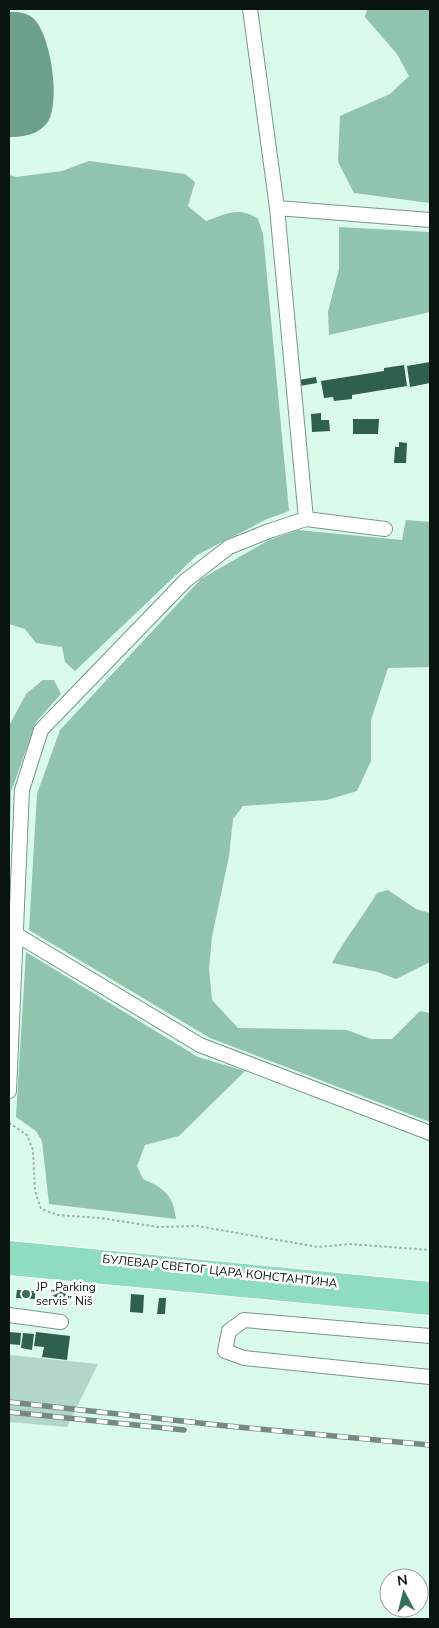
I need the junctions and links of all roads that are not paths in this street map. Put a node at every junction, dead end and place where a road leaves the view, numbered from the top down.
1 (250, 9) edge
2 (277, 208) junction
3 (430, 220) edge
4 (306, 519) junction
5 (385, 529) dead end
6 (13, 935) edge
7 (9, 1091) edge
8 (430, 1133) edge
9 (9, 1250) edge
10 (9, 1266) edge
11 (430, 1291) edge
12 (430, 1306) edge
13 (9, 1315) edge
14 (61, 1322) dead end
15 (430, 1336) edge
16 (430, 1377) edge

1 - 2 lane
2 - 3 lane
2 - 4 lane
4 - 5 lane
4 - 6 lane
6 - 7 lane
6 - 8 lane
9 - 11 main road, БУЛЕВАР СВЕТОГ ЦАРА КОНСТАНТИНА
10 - 12 main road, БУЛЕВАР СВЕТОГ ЦАРА КОНСТАНТИНА
13 - 14 lane
15 - 16 lane

